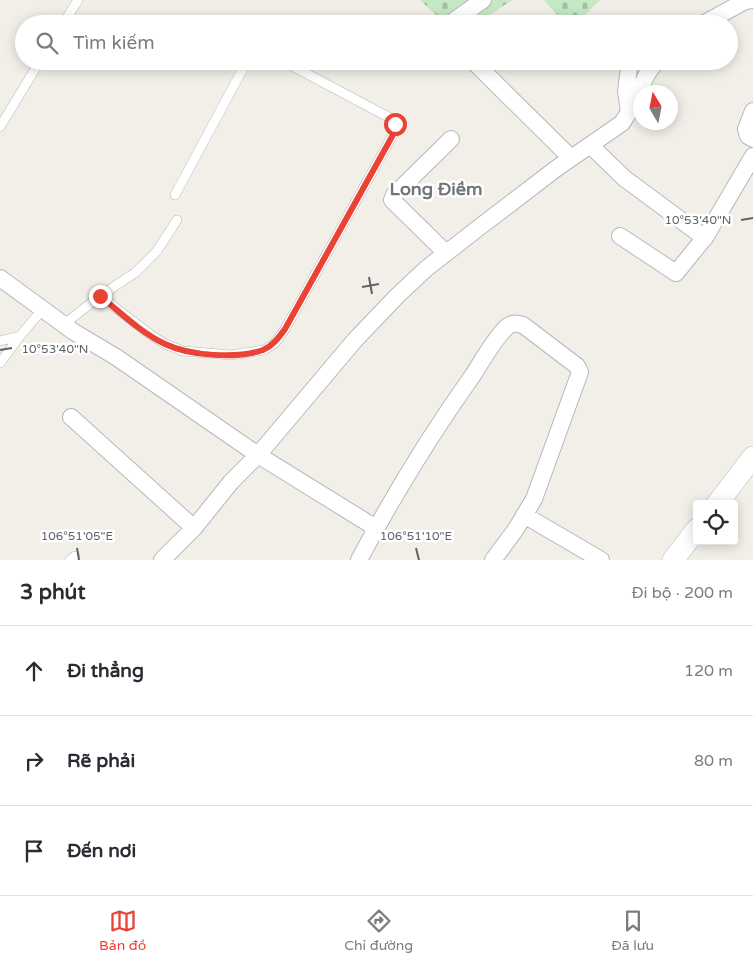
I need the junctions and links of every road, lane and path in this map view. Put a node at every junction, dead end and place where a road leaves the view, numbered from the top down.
1 (78, 0) edge
2 (482, 0) edge
3 (752, 0) edge
4 (69, 15) edge
5 (462, 15) edge
6 (719, 15) edge
7 (35, 70) edge
8 (243, 70) edge
9 (300, 70) edge
10 (482, 70) edge
11 (629, 70) edge
12 (650, 70) edge
13 (753, 111) edge
14 (629, 112) junction
15 (0, 127) edge
16 (451, 139) dead end
17 (753, 139) edge
18 (590, 145) junction
19 (753, 156) edge
20 (571, 158) junction
21 (175, 195) dead end
22 (177, 220) dead end
23 (620, 236) dead end
24 (705, 238) junction
25 (446, 253) junction
26 (0, 278) edge
27 (100, 296) junction
28 (42, 310) junction
29 (63, 325) junction
30 (20, 336) junction
31 (0, 341) edge
32 (0, 363) edge
33 (71, 417) dead end
34 (258, 455) junction
35 (753, 457) edge
36 (720, 500) edge
37 (524, 515) junction
38 (194, 528) junction
39 (376, 528) junction
40 (693, 534) edge
41 (162, 560) edge
42 (359, 560) edge
43 (493, 560) edge
44 (600, 560) edge
45 (673, 560) edge

1 - 4 lane
2 - 5 street
3 - 6 street
7 - 15 lane
8 - 21 lane
9 - 27 lane
10 - 20 street
11 - 14 street
12 - 14 street
13 - 17 street
14 - 18 street
16 - 25 street
18 - 20 street
18 - 24 street
19 - 24 street
20 - 25 street
22 - 27 lane
23 - 24 street
25 - 34 street
26 - 28 street
27 - 29 lane
28 - 29 street
28 - 30 lane
29 - 34 street
30 - 31 lane
30 - 32 lane
33 - 38 street
34 - 38 street
34 - 39 street
35 - 36 street
37 - 39 street
37 - 43 street
37 - 44 street
38 - 41 street
39 - 42 street
40 - 45 street

